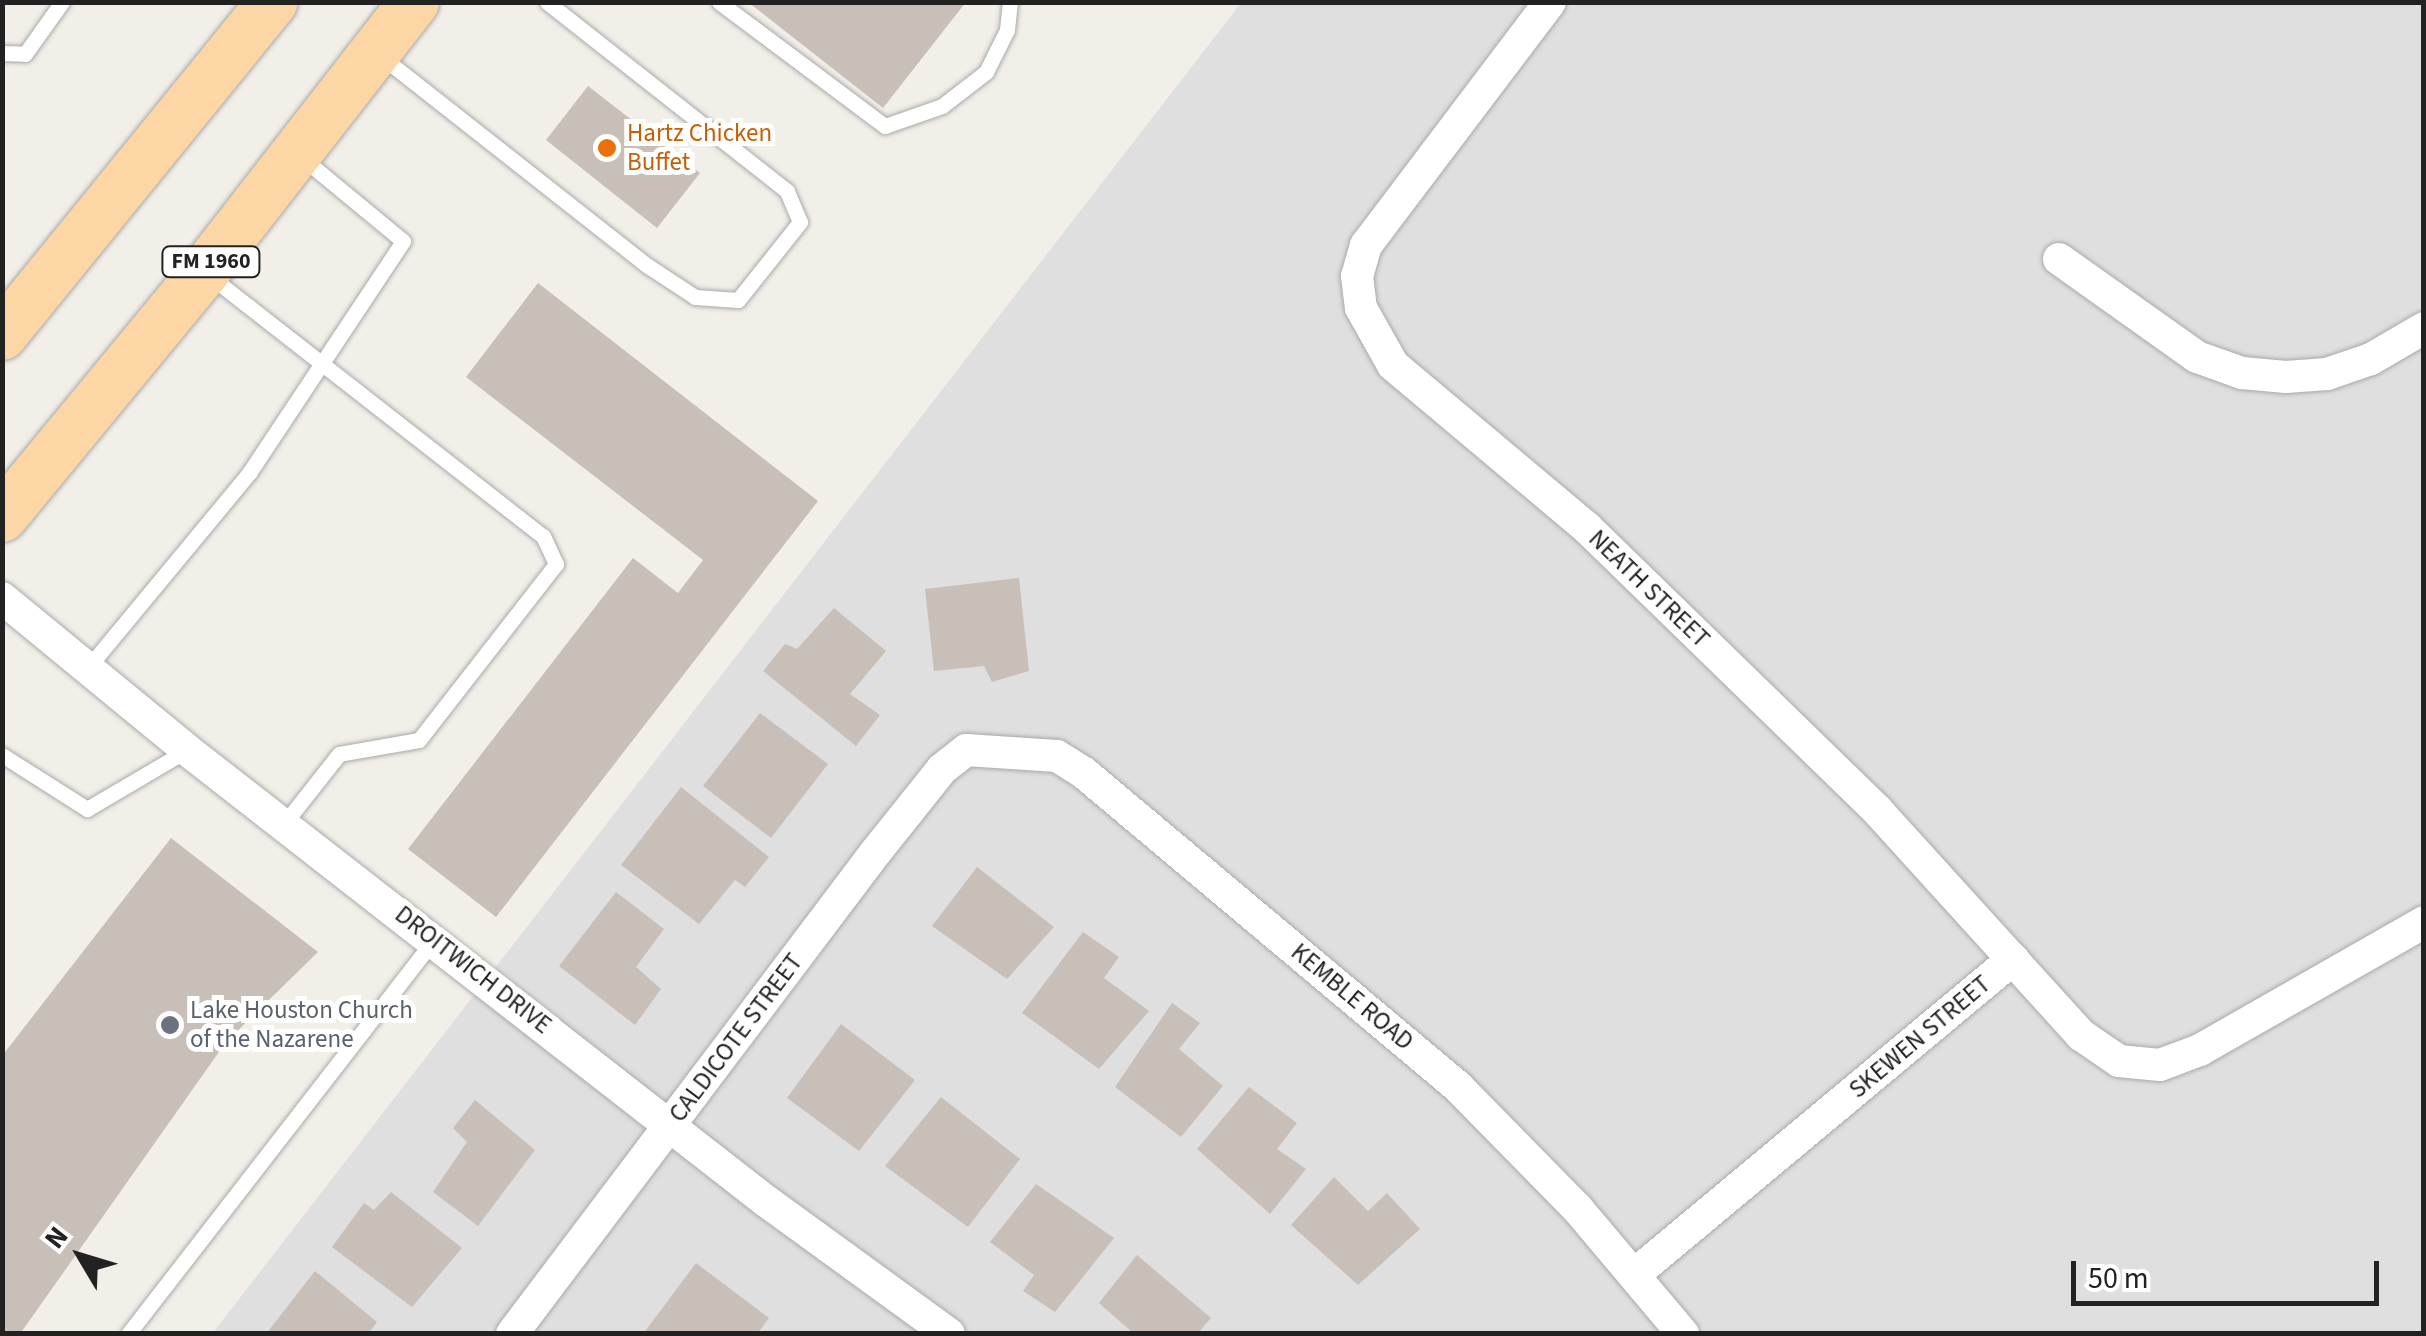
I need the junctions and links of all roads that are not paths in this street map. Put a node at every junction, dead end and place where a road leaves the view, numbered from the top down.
1 (62, 2) edge
2 (273, 2) edge
3 (414, 2) edge
4 (547, 2) edge
5 (719, 2) edge
6 (1010, 2) edge
7 (1550, 2) edge
8 (2, 52) edge
9 (375, 52) junction
10 (294, 152) junction
11 (2059, 259) dead end
12 (204, 272) junction
13 (2424, 328) edge
14 (2, 335) edge
15 (321, 364) junction
16 (2, 516) edge
17 (2, 598) edge
18 (86, 670) junction
19 (187, 750) junction
20 (966, 750) joint
21 (2, 754) edge
22 (284, 824) junction
23 (2424, 922) edge
24 (434, 939) junction
25 (2013, 960) junction
26 (671, 1124) junction
27 (1635, 1274) junction
28 (128, 1334) edge
29 (512, 1334) edge
30 (949, 1334) edge
31 (1683, 1334) edge

1 - 8 lane
2 - 14 main road
3 - 9 main road, FM 1960 / FM 1960
4 - 9 lane
5 - 6 lane
7 - 25 street, NEATH STREET
9 - 10 main road, FM 1960 / FM 1960
10 - 12 main road, FM 1960 / FM 1960
10 - 15 lane
11 - 13 street
12 - 15 lane
12 - 16 main road, FM 1960 / FM 1960
15 - 18 lane
15 - 22 lane
17 - 18 street, DROITWICH DRIVE
18 - 19 street, DROITWICH DRIVE
19 - 21 lane
19 - 22 street, DROITWICH DRIVE
20 - 26 street, CALDICOTE STREET
20 - 27 street, KEMBLE ROAD
22 - 24 street, DROITWICH DRIVE
23 - 25 street, SKEWEN STREET
24 - 26 street, DROITWICH DRIVE
24 - 28 lane
25 - 27 street, SKEWEN STREET
26 - 29 street, CALDICOTE STREET
26 - 30 street, DROITWICH DRIVE
27 - 31 street, KEMBLE ROAD

